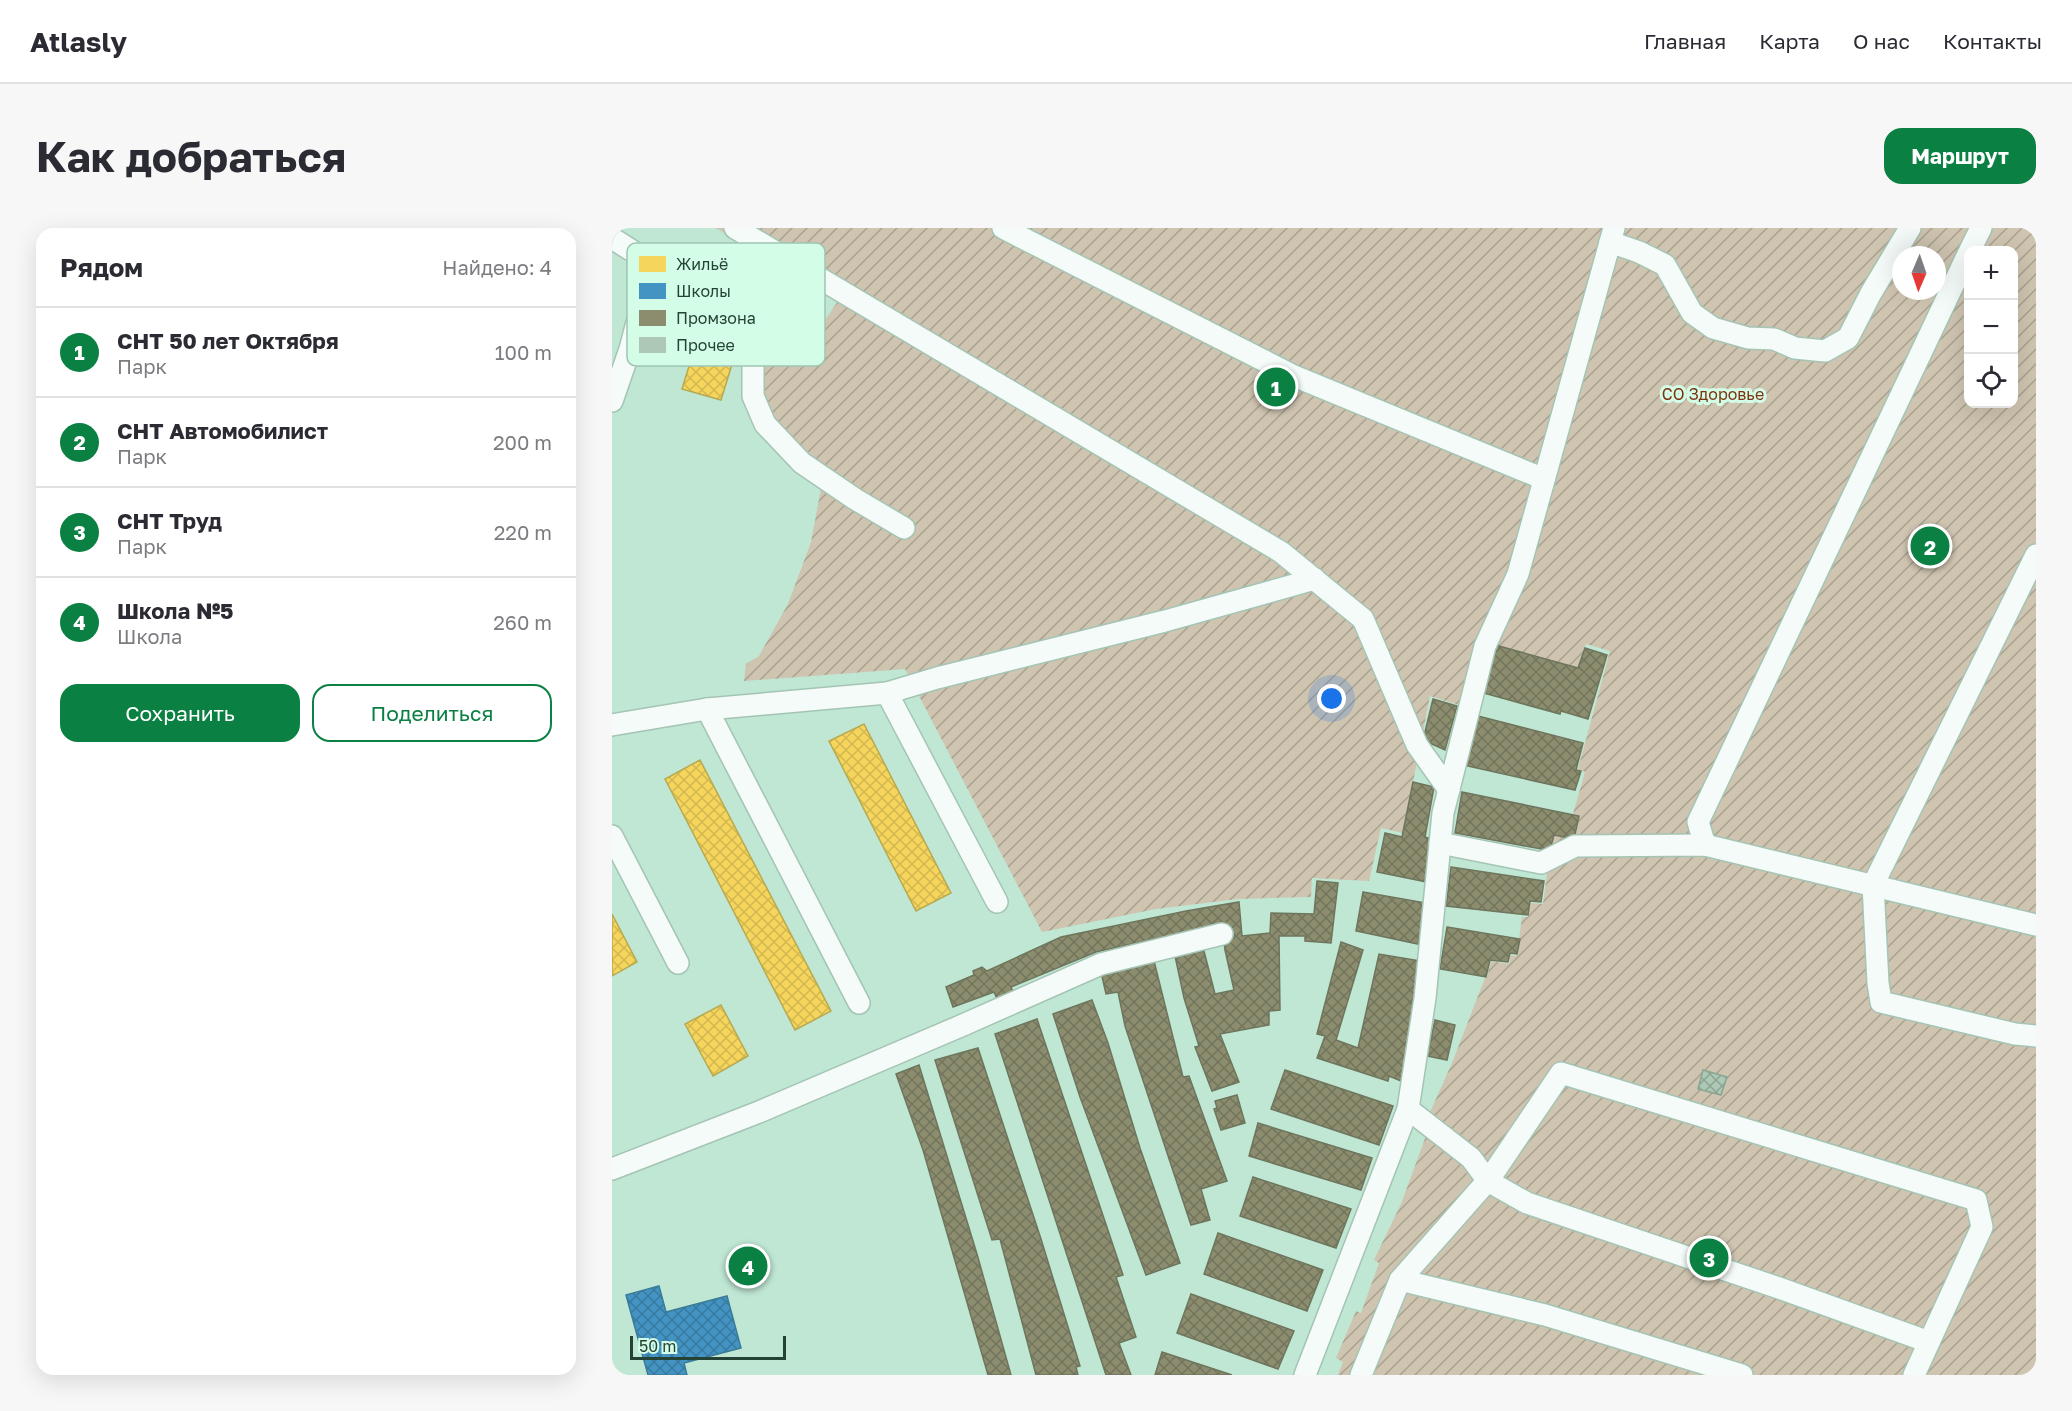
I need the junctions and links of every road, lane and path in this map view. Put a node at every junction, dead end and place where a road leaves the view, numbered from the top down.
1 (735, 228) edge
2 (1003, 228) edge
3 (1910, 228) edge
4 (1981, 228) edge
5 (1612, 235) edge
6 (612, 238) edge
7 (761, 243) edge
8 (1972, 246) edge
9 (627, 248) edge
10 (1964, 263) edge
11 (825, 281) edge
12 (627, 358) edge
13 (753, 366) edge
14 (612, 400) edge
15 (1544, 479) junction
16 (904, 528) dead end
17 (2036, 555) edge
18 (1315, 579) junction
19 (887, 693) junction
20 (707, 709) junction
21 (612, 725) edge
22 (1449, 790) junction
23 (612, 836) edge
24 (1440, 843) junction
25 (1705, 845) junction
26 (1873, 885) junction
27 (998, 902) dead end
28 (2036, 925) edge
29 (1222, 934) dead end
30 (678, 963) dead end
31 (859, 1003) dead end
32 (2036, 1036) edge
33 (1408, 1108) junction
34 (612, 1169) edge
35 (1488, 1180) junction
36 (1400, 1280) junction
37 (1929, 1342) junction
38 (1305, 1375) edge
39 (1361, 1375) edge
40 (1742, 1375) edge
41 (1914, 1375) edge

1 - 7 street
2 - 15 street
3 - 5 street
4 - 8 street
5 - 15 street
6 - 9 street
10 - 25 street
11 - 18 street
12 - 14 street
13 - 16 street
15 - 22 street
17 - 26 street
18 - 19 street
18 - 22 street
19 - 20 street
19 - 27 street
20 - 21 street
20 - 31 street
22 - 24 street
23 - 30 street
24 - 25 street
24 - 33 street
25 - 26 street
26 - 28 street
26 - 32 street
29 - 34 street
33 - 35 street
33 - 38 street
35 - 36 street
35 - 37 street
35 - 37 street
36 - 39 street
36 - 40 street
37 - 41 street

